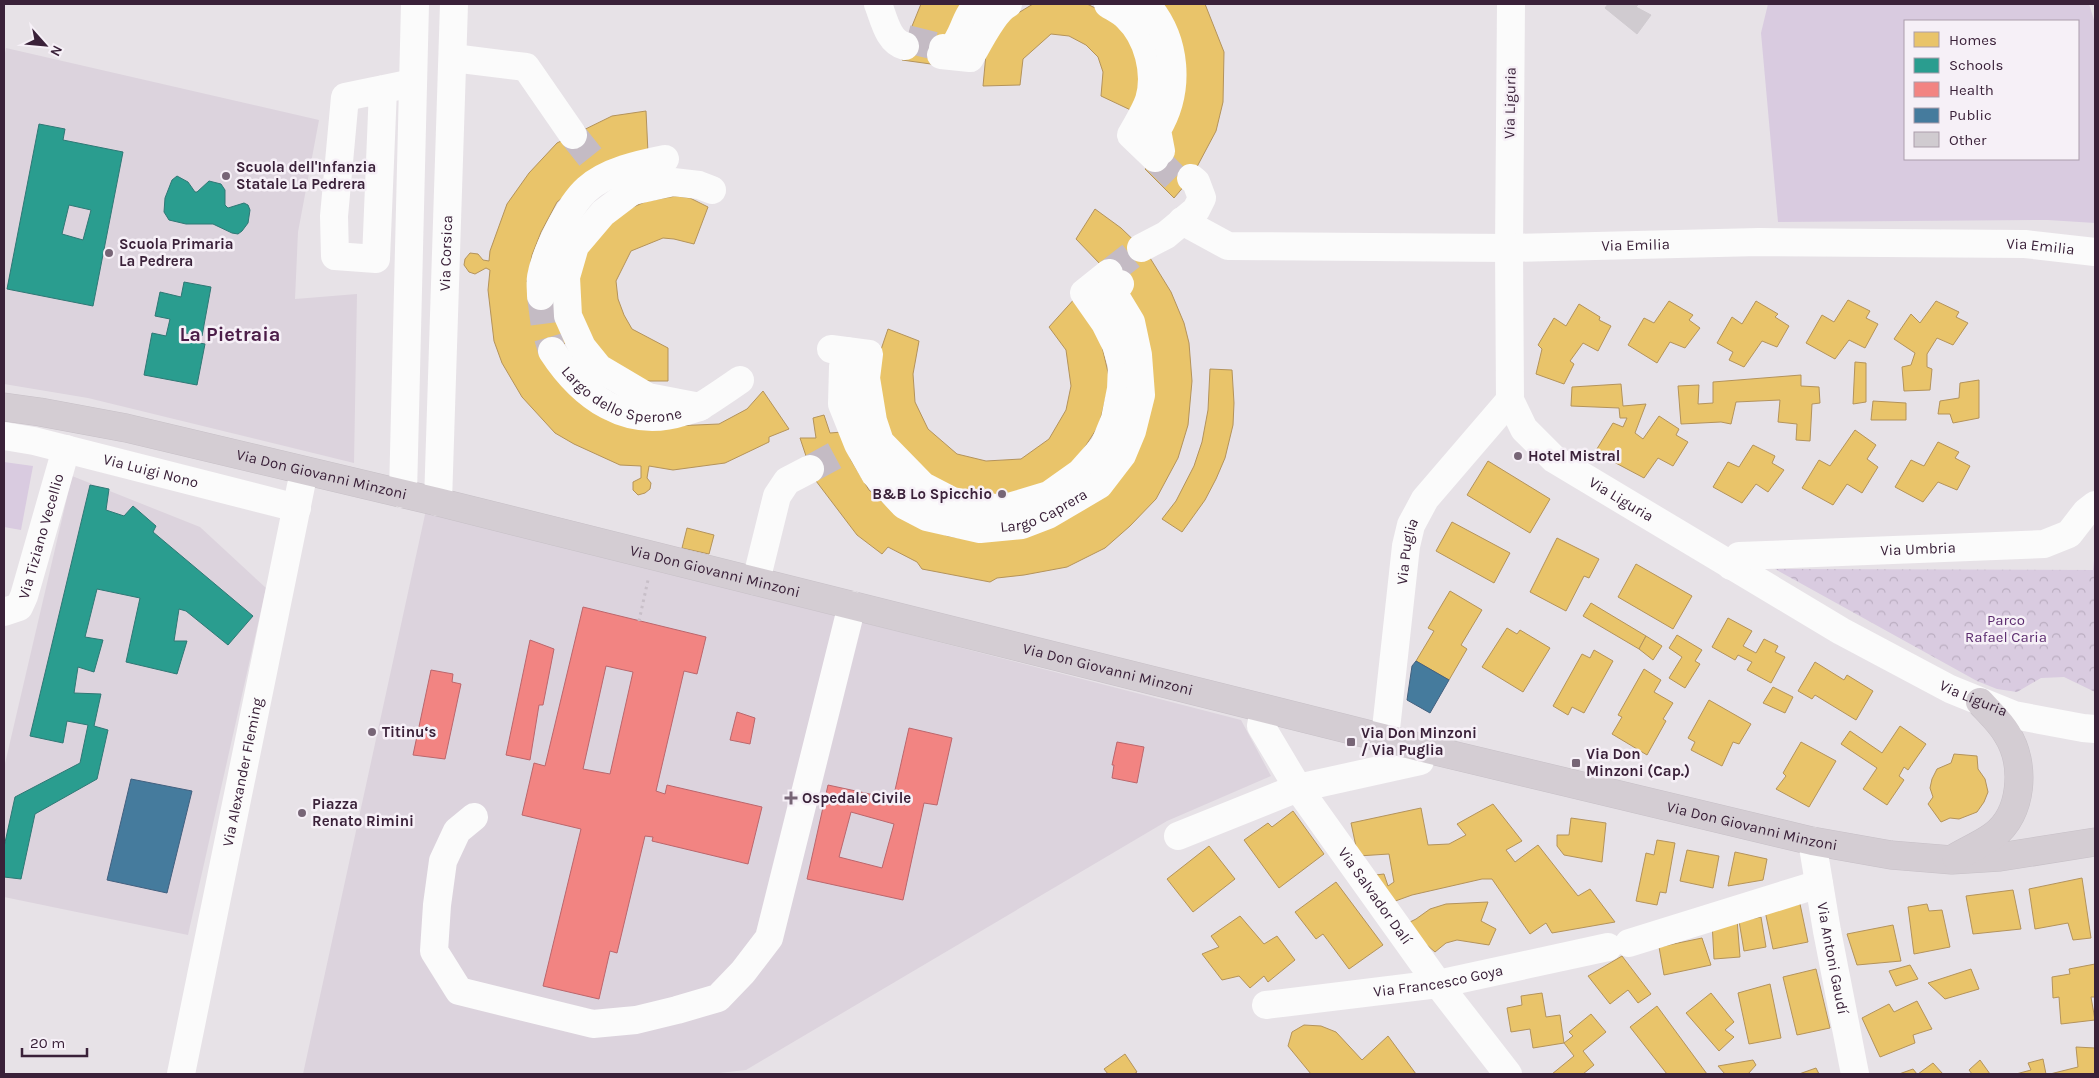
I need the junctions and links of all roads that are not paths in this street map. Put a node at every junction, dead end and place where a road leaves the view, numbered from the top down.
1 (415, 4) edge
2 (454, 4) edge
3 (878, 4) edge
4 (979, 4) edge
5 (1008, 4) edge
6 (1108, 4) edge
7 (1146, 4) edge
8 (1511, 4) edge
9 (901, 40) tunnel mouth
10 (453, 58) junction
11 (413, 83) junction
12 (383, 89) junction
13 (573, 135) tunnel mouth
14 (665, 159) dead end
15 (602, 174) junction
16 (1192, 188) tunnel mouth
17 (712, 190) dead end
18 (619, 201) junction
19 (1174, 228) junction
20 (1509, 248) junction
21 (2095, 252) edge
22 (1146, 254) tunnel mouth
23 (1114, 279) dead end
24 (541, 296) tunnel mouth
25 (552, 350) tunnel mouth
26 (849, 351) dead end
27 (740, 380) dead end
28 (1510, 400) junction
29 (4, 407) edge
30 (700, 407) junction
31 (4, 436) edge
32 (66, 449) junction
33 (810, 469) tunnel mouth
34 (304, 471) junction
35 (404, 494) junction
36 (438, 502) junction
37 (2095, 505) edge
38 (297, 508) junction
39 (1731, 566) junction
40 (756, 581) junction
41 (852, 605) junction
42 (4, 612) edge
43 (1980, 702) junction
44 (1264, 709) junction
45 (2091, 730) edge
46 (1385, 738) junction
47 (1423, 748) junction
48 (1298, 788) junction
49 (474, 817) dead end
50 (1178, 836) dead end
51 (1812, 841) junction
52 (2092, 841) edge
53 (1952, 860) junction
54 (1820, 884) junction
55 (1438, 984) junction
56 (1266, 1005) dead end
57 (181, 1074) edge
58 (1508, 1074) edge
59 (1855, 1074) edge

1 - 11 street
2 - 10 street, Via Corsica
3 - 9 street
4 - 5 street
6 - 7 street
8 - 20 street, Via Liguria
10 - 13 street
10 - 36 street, Via Corsica
11 - 12 street
11 - 35 street
12 - 12 street
14 - 15 street
15 - 18 street
15 - 24 street
16 - 19 street
17 - 18 street, Largo dello Sperone
18 - 30 street, Largo dello Sperone
19 - 20 street, Via Emilia
19 - 22 street
20 - 21 street, Via Emilia
20 - 28 street, Via Liguria
23 - 26 street, Largo Caprera
25 - 30 street, Largo dello Sperone
27 - 30 street, Largo dello Sperone
28 - 39 street, Via Liguria
28 - 46 street, Via Puglia
29 - 34 main road, Via Don Giovanni Minzoni
31 - 32 street, Via Luigi Nono
32 - 38 street, Via Luigi Nono
32 - 42 street, Via Tiziano Vecellio
33 - 40 street
34 - 35 main road, Via Don Giovanni Minzoni
34 - 38 street, Via Alexander Fleming
35 - 36 main road, Via Don Giovanni Minzoni
36 - 40 main road, Via Don Giovanni Minzoni
37 - 39 street, Via Umbria
38 - 57 street, Via Alexander Fleming
39 - 43 street, Via Liguria
40 - 41 main road, Via Don Giovanni Minzoni
41 - 44 main road, Via Don Giovanni Minzoni
41 - 49 street
43 - 45 street, Via Liguria
43 - 53 main road
44 - 46 main road, Via Don Giovanni Minzoni
44 - 48 street, Via Salvador Dalí
46 - 47 main road, Via Don Giovanni Minzoni
47 - 48 street
47 - 51 main road, Via Don Giovanni Minzoni
48 - 50 street
48 - 55 street, Via Salvador Dalí
51 - 53 main road, Via Don Giovanni Minzoni
51 - 54 street, Via Antoni Gaudí
52 - 53 main road, Via Don Giovanni Minzoni
54 - 55 street, Via Francesco Goya
54 - 59 street, Via Antoni Gaudí
55 - 56 street, Via Francesco Goya
55 - 58 street, Via Salvador Dalí

